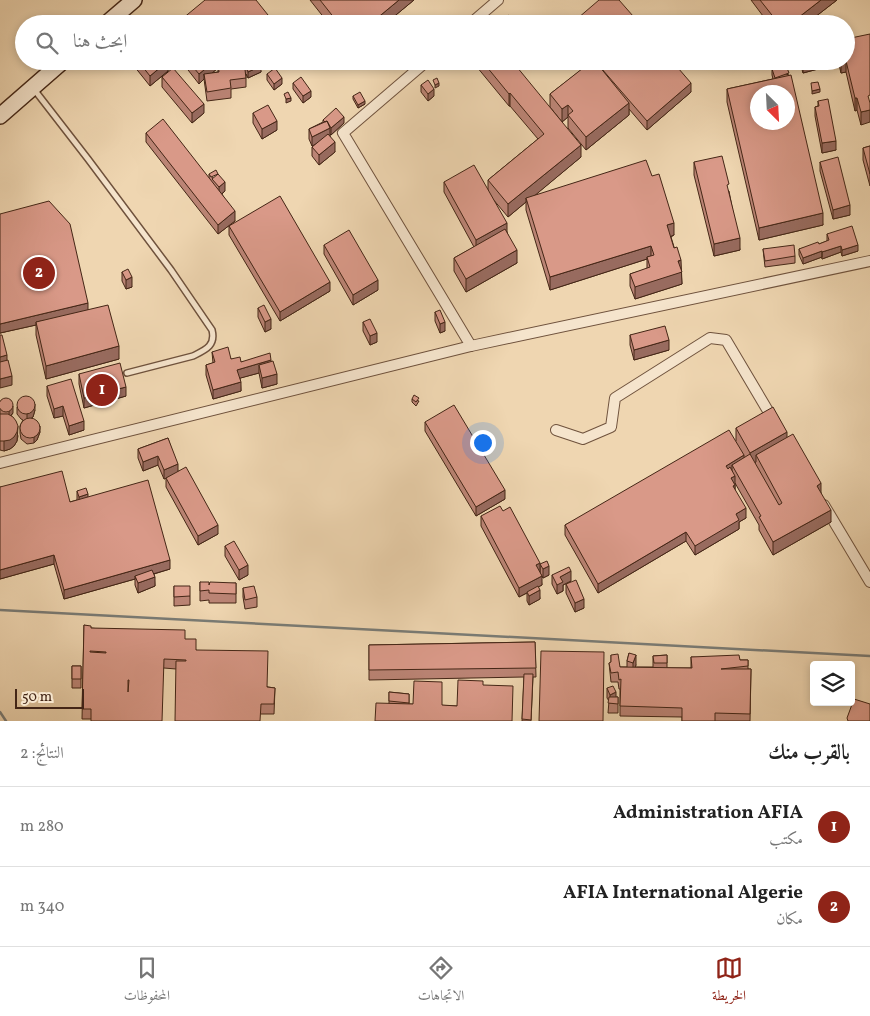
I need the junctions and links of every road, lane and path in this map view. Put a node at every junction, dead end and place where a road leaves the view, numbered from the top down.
1 (134, 0) edge
2 (498, 0) edge
3 (116, 15) edge
4 (480, 15) edge
5 (53, 70) edge
6 (416, 70) edge
7 (32, 88) junction
8 (0, 116) edge
9 (870, 261) edge
10 (472, 346) junction
11 (127, 373) dead end
12 (556, 430) dead end
13 (780, 432) edge
14 (0, 463) edge
15 (820, 499) edge
16 (870, 582) edge

1 - 3 main road
2 - 4 street
5 - 7 main road
6 - 10 street
7 - 8 main road
7 - 11 lane
9 - 10 street
10 - 14 street
12 - 13 street
15 - 16 street

